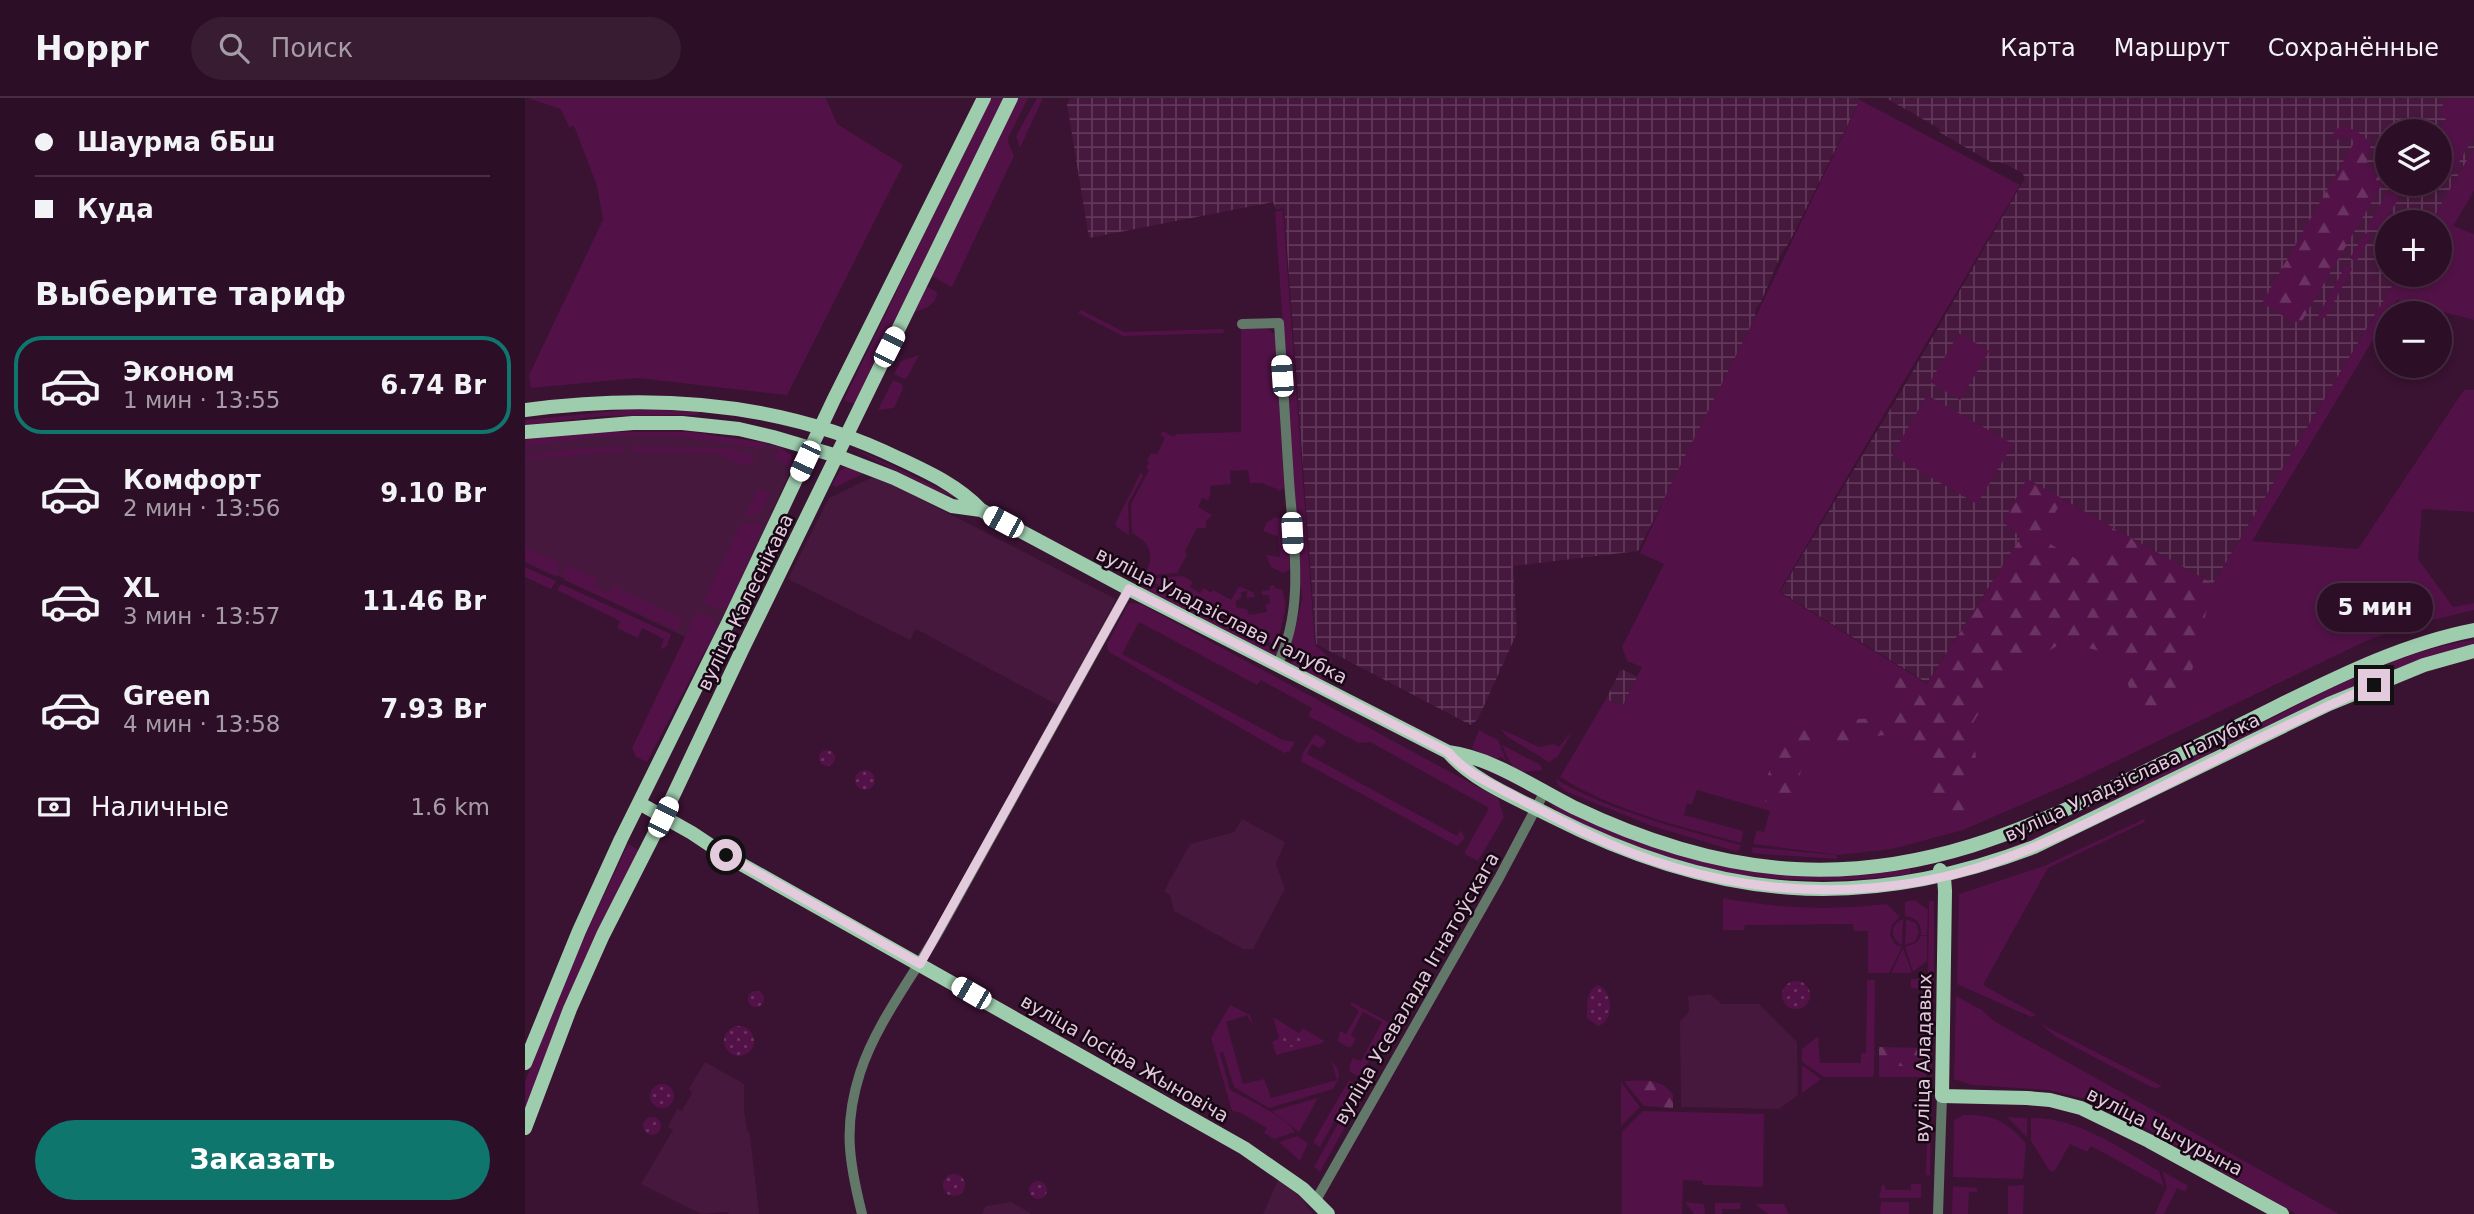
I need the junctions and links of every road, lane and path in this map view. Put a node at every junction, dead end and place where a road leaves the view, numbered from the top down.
1 (984, 98) edge
2 (1011, 98) edge
3 (1242, 324) dead end
4 (525, 410) edge
5 (821, 427) junction
6 (525, 432) edge
7 (847, 435) junction
8 (811, 448) junction
9 (837, 456) junction
10 (981, 510) junction
11 (1129, 589) junction
12 (2474, 630) edge
13 (2474, 651) edge
14 (1277, 665) junction
15 (1448, 752) junction
16 (1544, 793) junction
17 (639, 803) junction
18 (1536, 808) junction
19 (663, 817) junction
20 (1951, 853) junction
21 (1920, 861) junction
22 (1942, 884) junction
23 (920, 964) junction
24 (525, 1063) edge
25 (1942, 1096) junction
26 (525, 1128) edge
27 (1316, 1200) junction
28 (862, 1214) edge
29 (1328, 1214) edge
30 (1938, 1214) edge
31 (2282, 1214) edge

1 - 5 main road, вуліца Калеснікава
2 - 7 main road, вуліца Калеснікава
3 - 14 street
4 - 5 main road, вуліца Уладзіслава Галубка
5 - 7 main road, вуліца Уладзіслава Галубка
5 - 8 main road, вуліца Калеснікава
6 - 8 main road, вуліца Уладзіслава Галубка
7 - 9 main road, вуліца Калеснікава
7 - 10 main road, вуліца Уладзіслава Галубка
8 - 9 main road, вуліца Уладзіслава Галубка
8 - 17 main road, вуліца Калеснікава
9 - 10 main road, вуліца Уладзіслава Галубка
9 - 19 main road, вуліца Калеснікава
10 - 11 main road, вуліца Уладзіслава Галубка
11 - 14 main road, вуліца Уладзіслава Галубка
11 - 23 street
12 - 20 main road, вуліца Уладзіслава Галубка
13 - 22 main road, вуліца Уладзіслава Галубка
14 - 15 main road, вуліца Уладзіслава Галубка
15 - 16 main road, вуліца Уладзіслава Галубка
15 - 18 main road, вуліца Уладзіслава Галубка
16 - 18 street, вуліца Усевалада Ігнатоўскага
16 - 21 main road, вуліца Уладзіслава Галубка
17 - 19 main road, вуліца Іосіфа Жыновіча
17 - 24 main road, вуліца Калеснікава
18 - 22 main road, вуліца Уладзіслава Галубка
18 - 27 street, вуліца Усевалада Ігнатоўскага
19 - 23 main road, вуліца Іосіфа Жыновіча
19 - 26 main road, вуліца Калеснікава
20 - 21 main road, вуліца Уладзіслава Галубка
20 - 22 main road
21 - 22 main road
22 - 25 main road, вуліца Аладавых
23 - 27 main road, вуліца Іосіфа Жыновіча
23 - 28 street
25 - 30 street, вуліца Аладавых
25 - 31 main road, вуліца Чычурына
27 - 29 main road, вуліца Іосіфа Жыновіча

